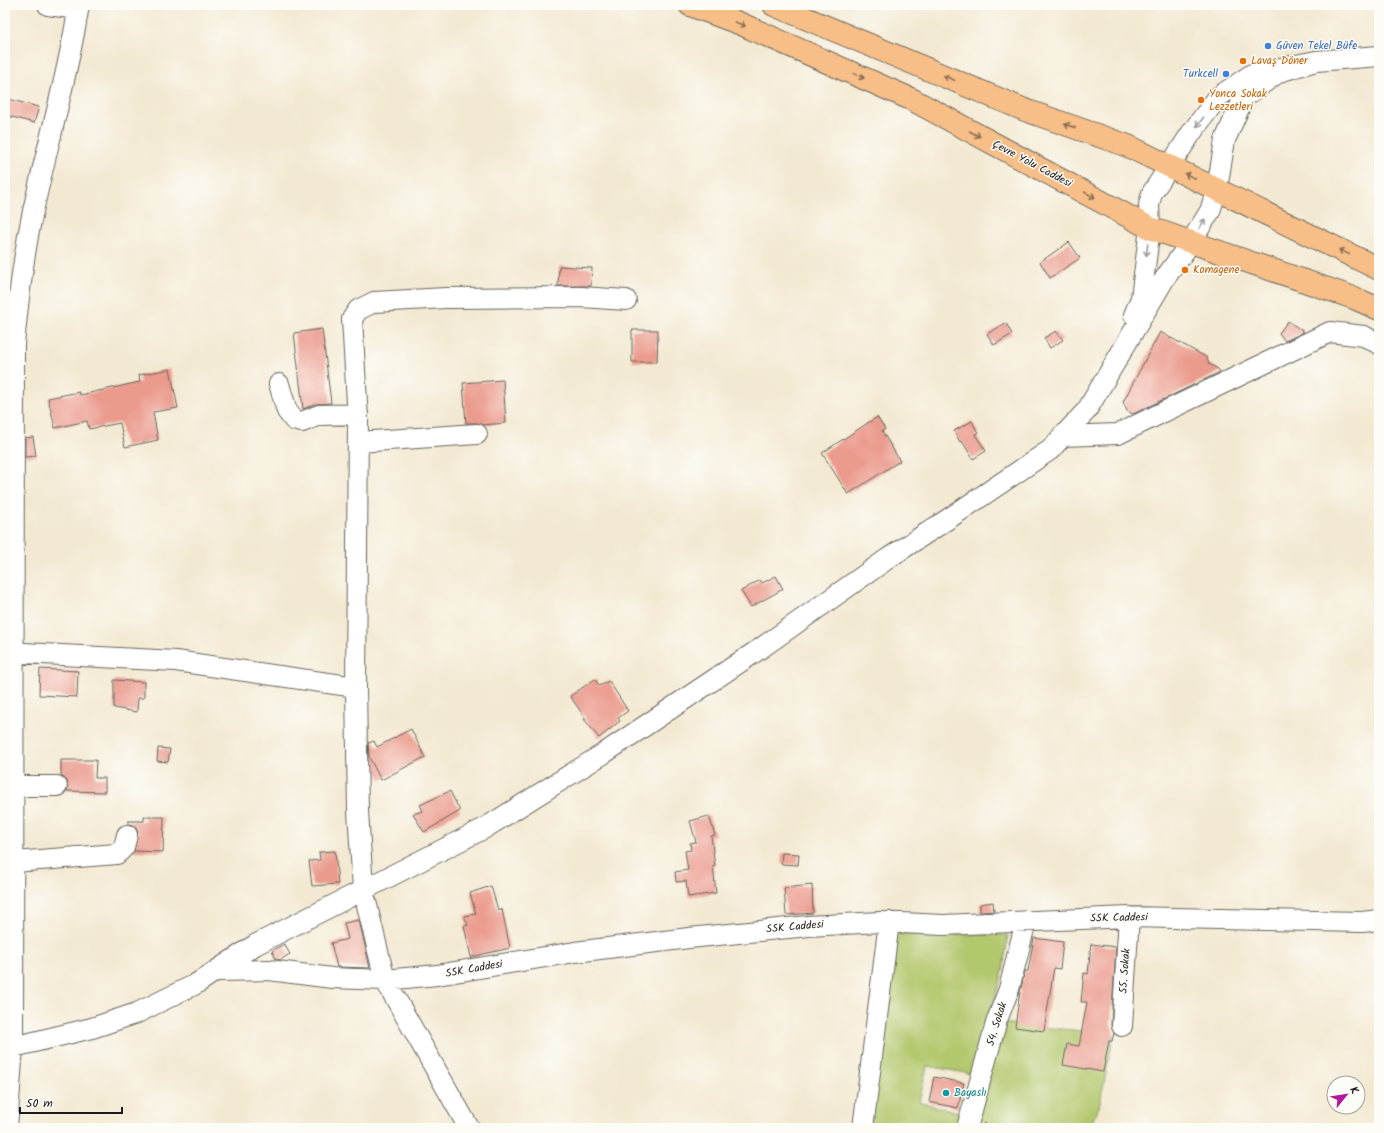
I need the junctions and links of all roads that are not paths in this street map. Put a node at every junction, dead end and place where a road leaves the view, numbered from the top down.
1 (48, 5) edge
2 (690, 5) edge
3 (774, 5) edge
4 (78, 7) edge
5 (1379, 56) edge
6 (1316, 61) junction
7 (1169, 166) junction
8 (1217, 189) junction
9 (1150, 228) junction
10 (1191, 242) junction
11 (1379, 269) edge
12 (626, 300) dead end
13 (1379, 309) edge
14 (9, 344) edge
15 (1379, 344) edge
16 (1121, 351) junction
17 (279, 384) dead end
18 (10, 412) edge
19 (358, 414) junction
20 (477, 434) dead end
21 (1062, 436) junction
22 (358, 442) junction
23 (10, 540) edge
24 (10, 653) edge
25 (356, 687) junction
26 (14, 786) junction
27 (57, 786) dead end
28 (9, 833) edge
29 (127, 835) dead end
30 (14, 862) junction
31 (363, 889) junction
32 (1129, 917) junction
33 (1379, 920) edge
34 (1026, 921) junction
35 (890, 922) junction
36 (216, 971) junction
37 (385, 980) junction
38 (1122, 1026) dead end
39 (9, 1048) edge
40 (7, 1128) edge
41 (469, 1128) edge
42 (863, 1128) edge
43 (967, 1128) edge

1 - 4 street
2 -> 9 highway, Çevre Yolu Caddesi
7 -> 3 highway
4 - 14 street
5 - 6 street
6 -> 7 street
6 - 8 street
8 -> 7 highway
7 - 9 street
10 -> 8 street
11 -> 8 highway
9 - 10 highway, Çevre Yolu Caddesi
9 -> 16 street
10 - 13 highway, Çevre Yolu Caddesi
10 - 16 street
12 - 19 street
14 - 18 street
15 - 21 street
16 - 21 street
17 - 19 street
18 - 23 street
19 - 22 street
20 - 22 street
21 - 31 street
22 - 25 street
23 - 24 street
24 - 25 street
24 - 26 street
25 - 31 street
26 - 27 street
26 - 28 street
28 - 30 street
29 - 30 street
30 - 39 street
31 - 36 street
31 - 37 street
32 - 33 street, SSK Caddesi
32 - 34 street, SSK Caddesi
32 - 38 street, 55. Sokak
34 - 35 street, SSK Caddesi
34 - 43 street, 54. Sokak
35 - 37 street, SSK Caddesi
35 - 42 street
36 - 37 street, SSK Caddesi
36 - 39 street
37 - 41 street
39 - 40 street

